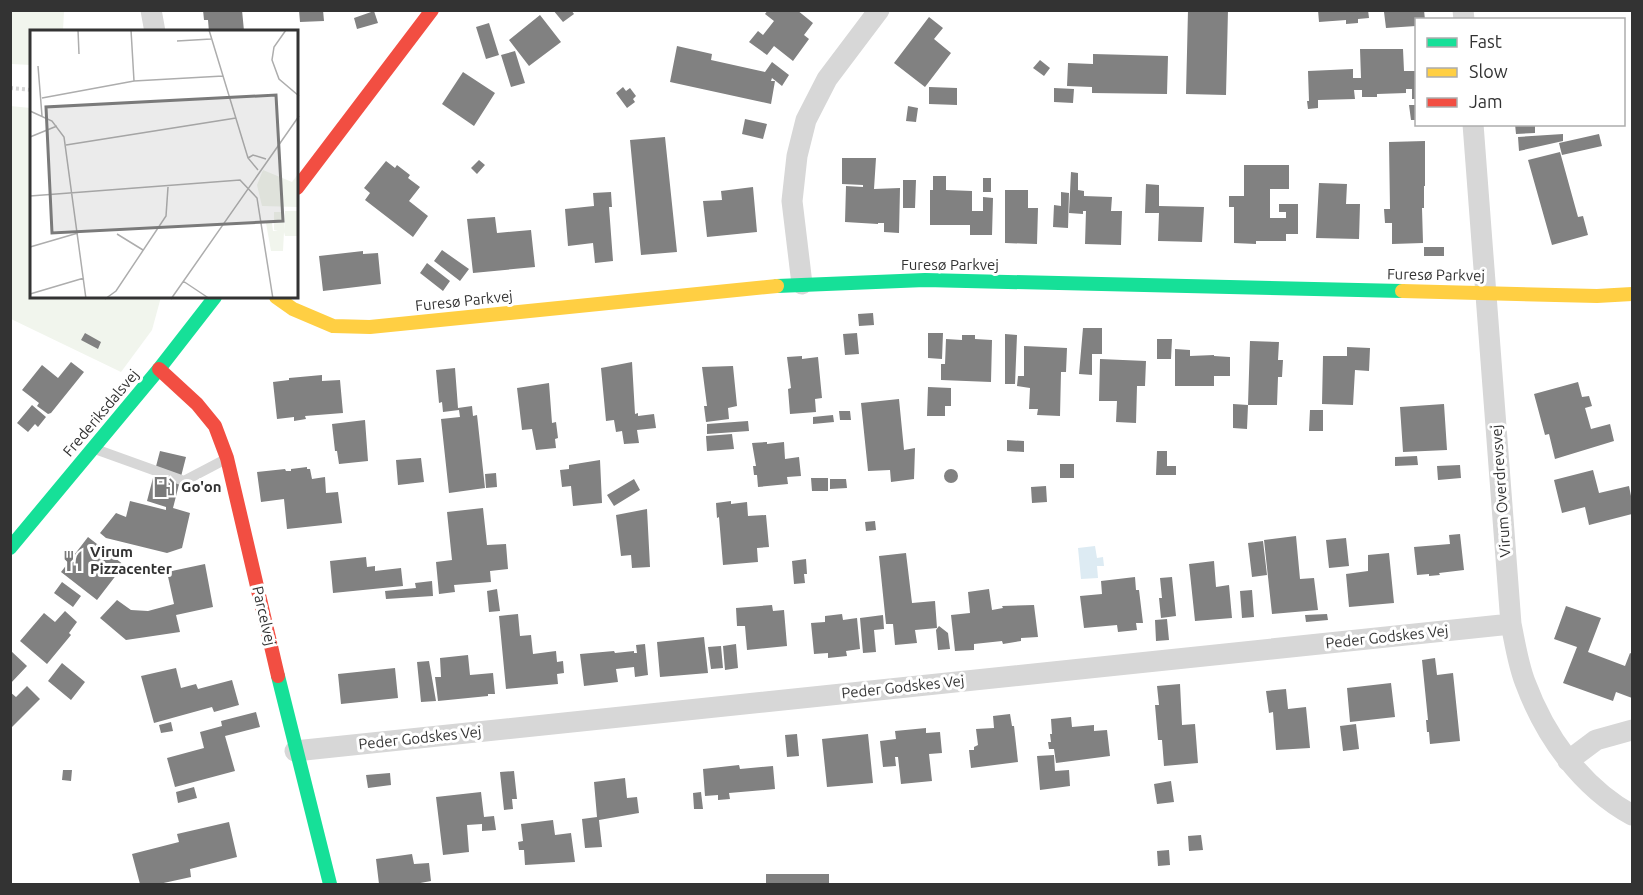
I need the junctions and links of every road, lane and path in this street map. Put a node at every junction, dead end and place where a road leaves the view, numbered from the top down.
1 (151, 10) edge
2 (432, 10) edge
3 (879, 10) edge
4 (154, 30) edge
5 (10, 88) edge
6 (30, 90) edge
7 (1473, 126) edge
8 (298, 187) edge
9 (802, 284) junction
10 (1487, 292) junction
11 (1632, 294) edge
12 (214, 298) edge
13 (277, 298) edge
14 (159, 369) junction
15 (93, 449) junction
16 (227, 458) junction
17 (10, 548) edge
18 (1511, 624) junction
19 (1632, 730) edge
20 (295, 751) junction
21 (1568, 761) junction
22 (1632, 814) edge
23 (330, 885) edge

1 - 4 street
2 - 8 street
3 - 9 street
5 - 6 path
7 - 10 street, Virum Overdrevsvej
9 - 10 street, Furesø Parkvej
9 - 13 street, Furesø Parkvej
10 - 11 street, Furesø Parkvej
10 - 18 street, Virum Overdrevsvej
12 - 14 street, Frederiksdalsvej
14 - 15 street, Frederiksdalsvej
14 - 16 street, Parcelvej
15 - 16 lane
15 - 17 street, Frederiksdalsvej
16 - 20 street, Parcelvej
18 - 20 street, Peder Godskes Vej
18 - 21 street, Virum Overdrevsvej
19 - 21 street
20 - 23 street, Parcelvej
21 - 22 street, Virum Overdrevsvej

